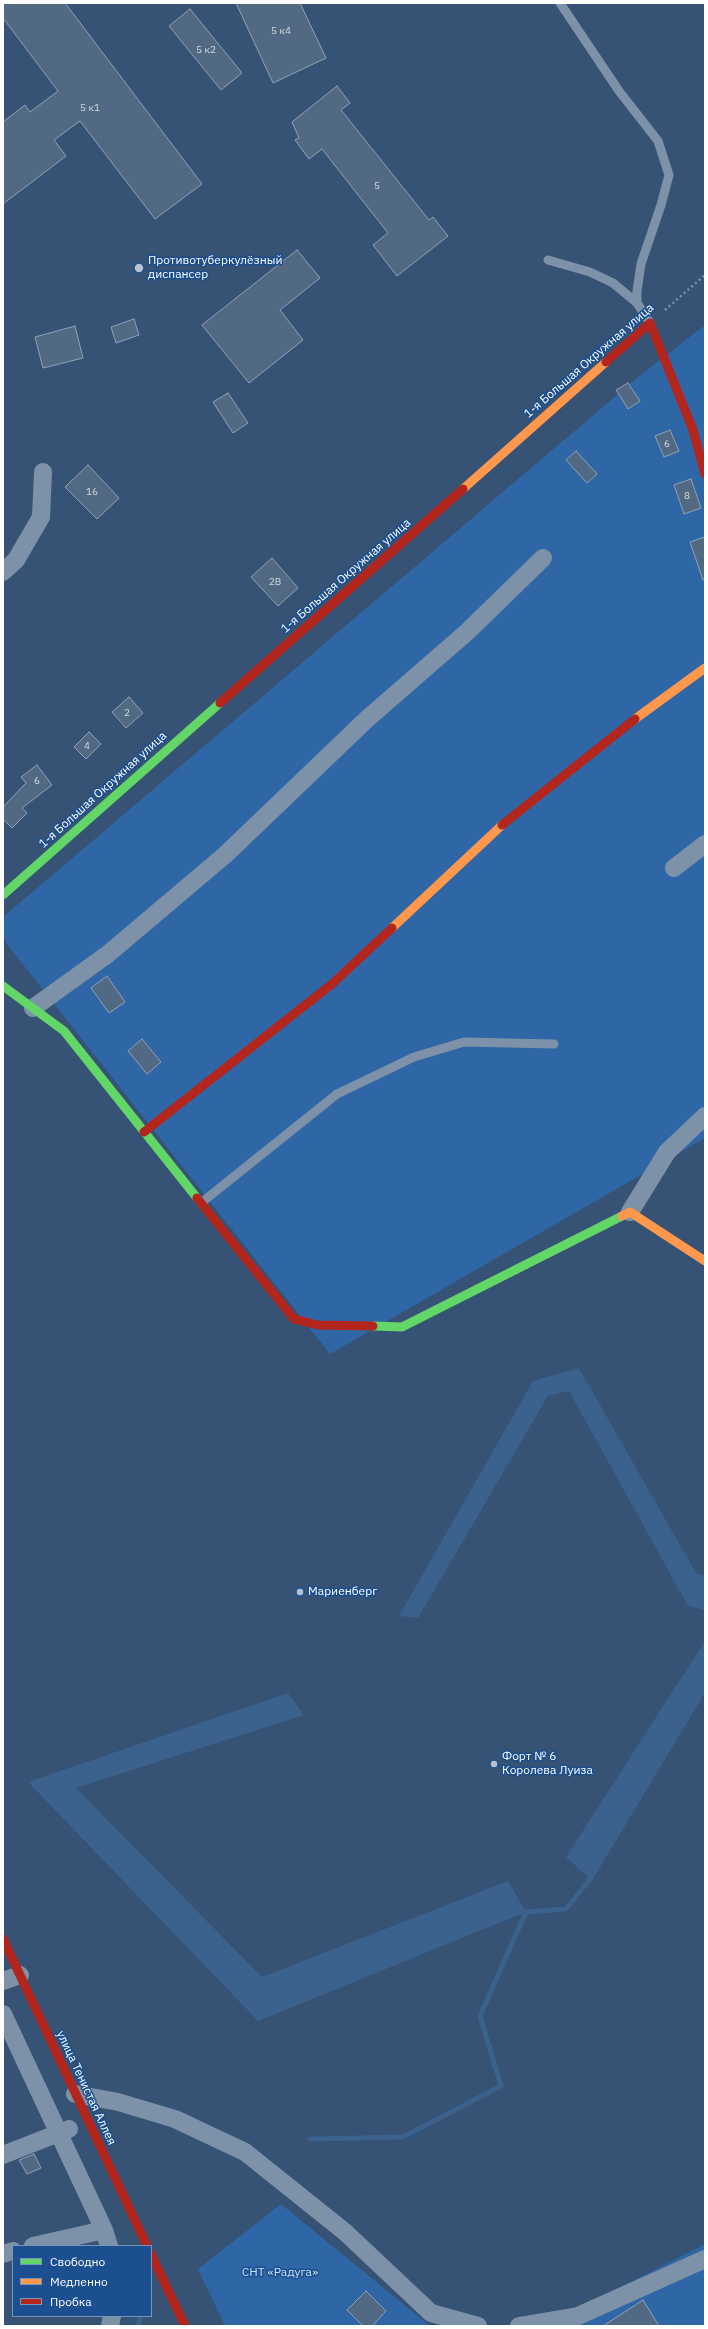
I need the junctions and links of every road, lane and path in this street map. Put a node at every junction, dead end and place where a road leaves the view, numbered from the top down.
1 (560, 3) edge
2 (548, 260) dead end
3 (705, 275) edge
4 (637, 303) junction
5 (650, 323) junction
6 (43, 472) dead end
7 (705, 474) edge
8 (543, 558) dead end
9 (3, 572) edge
10 (705, 668) edge
11 (705, 844) edge
12 (674, 868) dead end
13 (3, 895) edge
14 (3, 986) edge
15 (33, 1008) junction
16 (554, 1044) dead end
17 (705, 1116) edge
18 (144, 1132) junction
19 (201, 1203) junction
20 (630, 1212) junction
21 (705, 1261) edge
22 (3, 1939) edge
23 (20, 1975) junction
24 (3, 1982) edge
25 (3, 2014) edge
26 (75, 2094) junction
27 (65, 2132) junction
28 (3, 2155) edge
29 (107, 2238) edge
30 (42, 2245) edge
31 (147, 2245) edge
32 (152, 2256) edge
33 (705, 2259) edge
34 (185, 2326) edge
35 (478, 2326) edge
36 (519, 2326) edge

1 - 4 lane
2 - 4 lane
3 - 5 path, 1-я Большая Окружная улица
4 - 5 lane
5 - 7 street
5 - 13 street, 1-я Большая Окружная улица
6 - 9 street
8 - 15 street
10 - 18 street
11 - 12 street
14 - 15 street
15 - 18 street
16 - 19 lane
17 - 20 street
18 - 19 street
19 - 20 street
20 - 21 street
22 - 23 street, улица Тенистая Аллея
23 - 24 street
23 - 26 street, улица Тенистая Аллея
25 - 27 street
26 - 31 street, улица Тенистая Аллея
26 - 35 street
27 - 28 street
27 - 29 street
29 - 30 street
32 - 34 street
33 - 36 street

